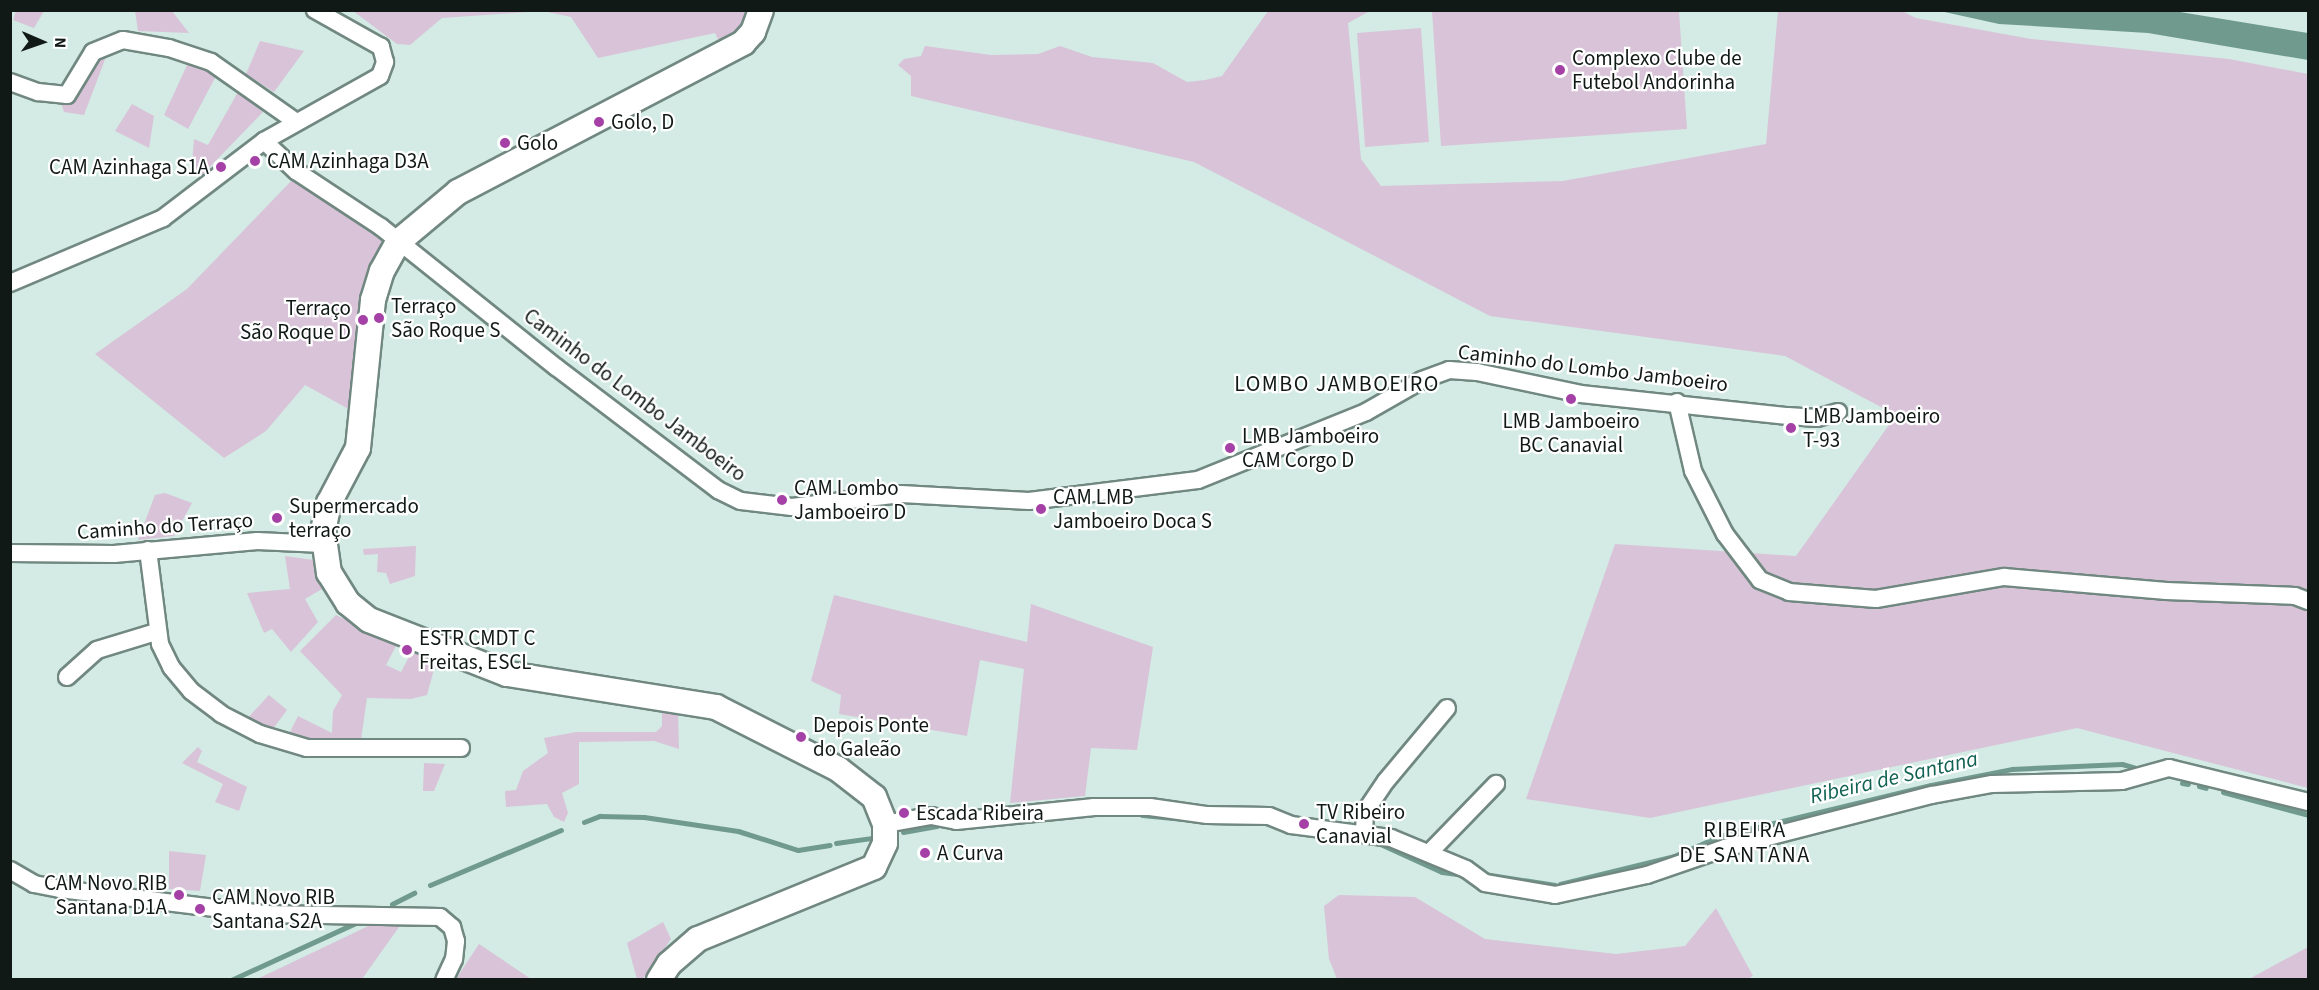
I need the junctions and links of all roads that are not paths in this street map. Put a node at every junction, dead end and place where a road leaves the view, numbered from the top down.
1 (315, 10) edge
2 (760, 15) edge
3 (10, 82) edge
4 (295, 122) junction
5 (264, 141) junction
6 (398, 242) junction
7 (10, 283) edge
8 (1677, 402) junction
9 (1838, 412) dead end
10 (323, 544) junction
11 (148, 550) junction
12 (10, 553) edge
13 (2308, 601) edge
14 (156, 632) junction
15 (67, 677) dead end
16 (1448, 708) dead end
17 (461, 748) dead end
18 (1497, 784) dead end
19 (2308, 802) edge
20 (1364, 832) junction
21 (885, 834) junction
22 (1430, 852) junction
23 (10, 870) edge
24 (444, 980) edge
25 (659, 980) edge

1 - 4 street
2 - 6 main road
3 - 4 street
4 - 5 street
5 - 6 street, Caminho do Lombo Jamboeiro
5 - 7 street
6 - 8 street, Caminho do Lombo Jamboeiro
6 - 10 main road
8 - 9 street, Caminho do Lombo Jamboeiro
8 - 13 street
10 - 11 street, Caminho do Terraço
10 - 21 main road
11 - 12 street, Caminho do Terraço
11 - 14 street
14 - 15 street
14 - 17 street
16 - 20 street
18 - 22 street
19 - 22 street
20 - 21 street
20 - 22 street
21 - 25 main road
23 - 24 street

